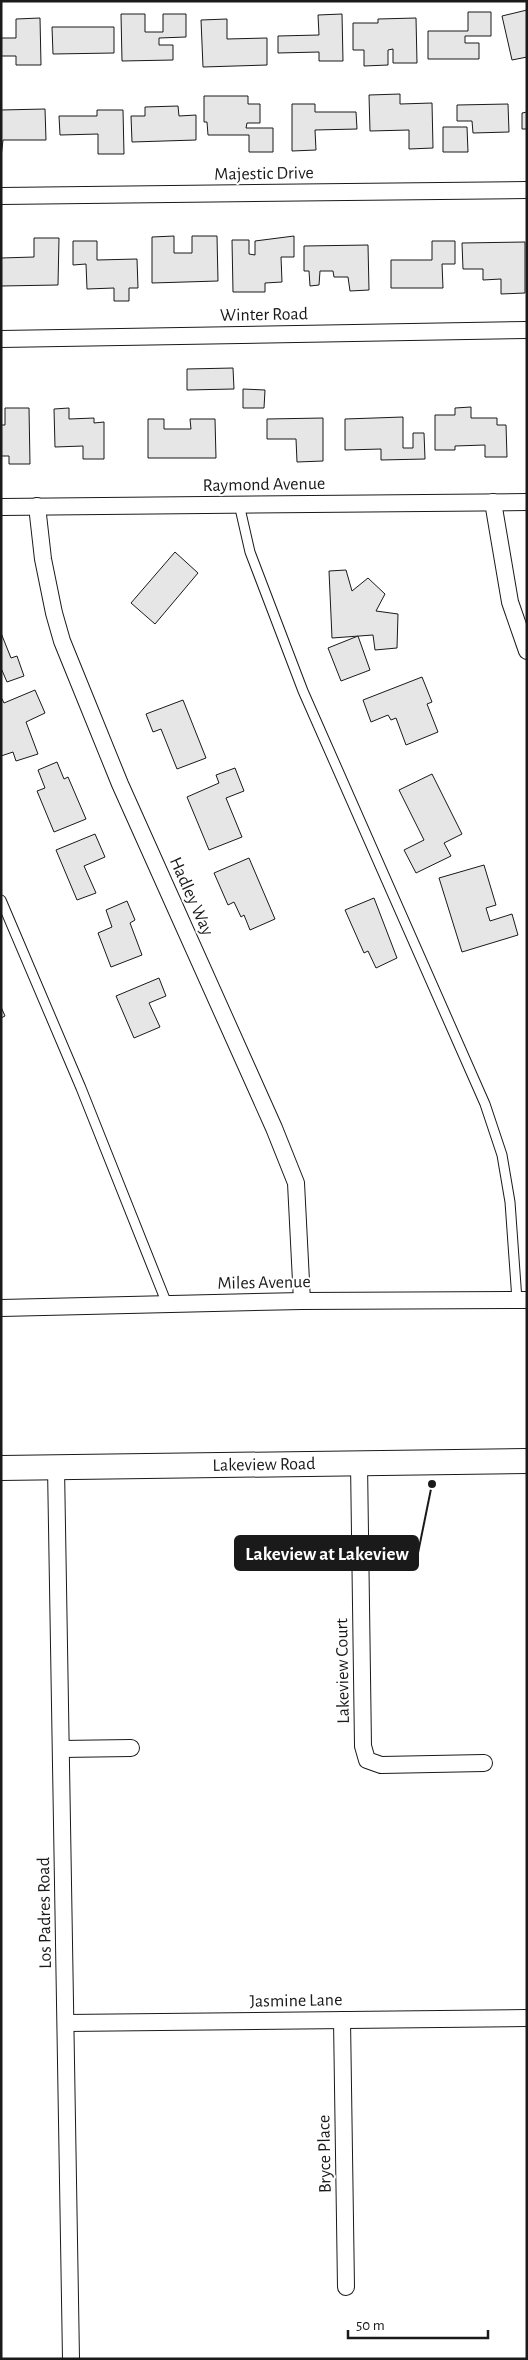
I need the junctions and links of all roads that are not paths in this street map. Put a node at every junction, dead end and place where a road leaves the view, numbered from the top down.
1 (527, 190) edge
2 (1, 196) edge
3 (527, 330) edge
4 (1, 338) edge
5 (493, 502) junction
6 (527, 502) edge
7 (239, 504) junction
8 (37, 506) junction
9 (1, 507) edge
10 (527, 651) edge
11 (1, 900) edge
12 (522, 1300) edge
13 (302, 1301) junction
14 (167, 1304) junction
15 (2, 1306) edge
16 (527, 1461) edge
17 (359, 1463) junction
18 (56, 1467) junction
19 (1, 1468) edge
20 (131, 1748) dead end
21 (61, 1749) junction
22 (484, 1763) dead end
23 (527, 2018) edge
24 (342, 2020) junction
25 (66, 2023) junction
26 (346, 2288) dead end
27 (71, 2359) edge

1 - 2 street, Majestic Drive
3 - 4 street, Winter Road
5 - 6 street, Raymond Avenue
5 - 7 street, Raymond Avenue
5 - 10 street
7 - 8 street, Raymond Avenue
7 - 12 lane
8 - 9 street, Raymond Avenue
8 - 13 street, Hadley Way
11 - 14 lane
12 - 13 street, Miles Avenue
13 - 14 street, Miles Avenue
14 - 15 street, Miles Avenue
16 - 17 main road, Lakeview Road
17 - 18 main road, Lakeview Road
17 - 22 street, Lakeview Court
18 - 19 main road, Lakeview Road
18 - 21 street, Los Padres Road
20 - 21 street
21 - 25 street, Los Padres Road
23 - 24 street, Jasmine Lane
24 - 25 street, Jasmine Lane
24 - 26 street, Bryce Place
25 - 27 street, Los Padres Road

